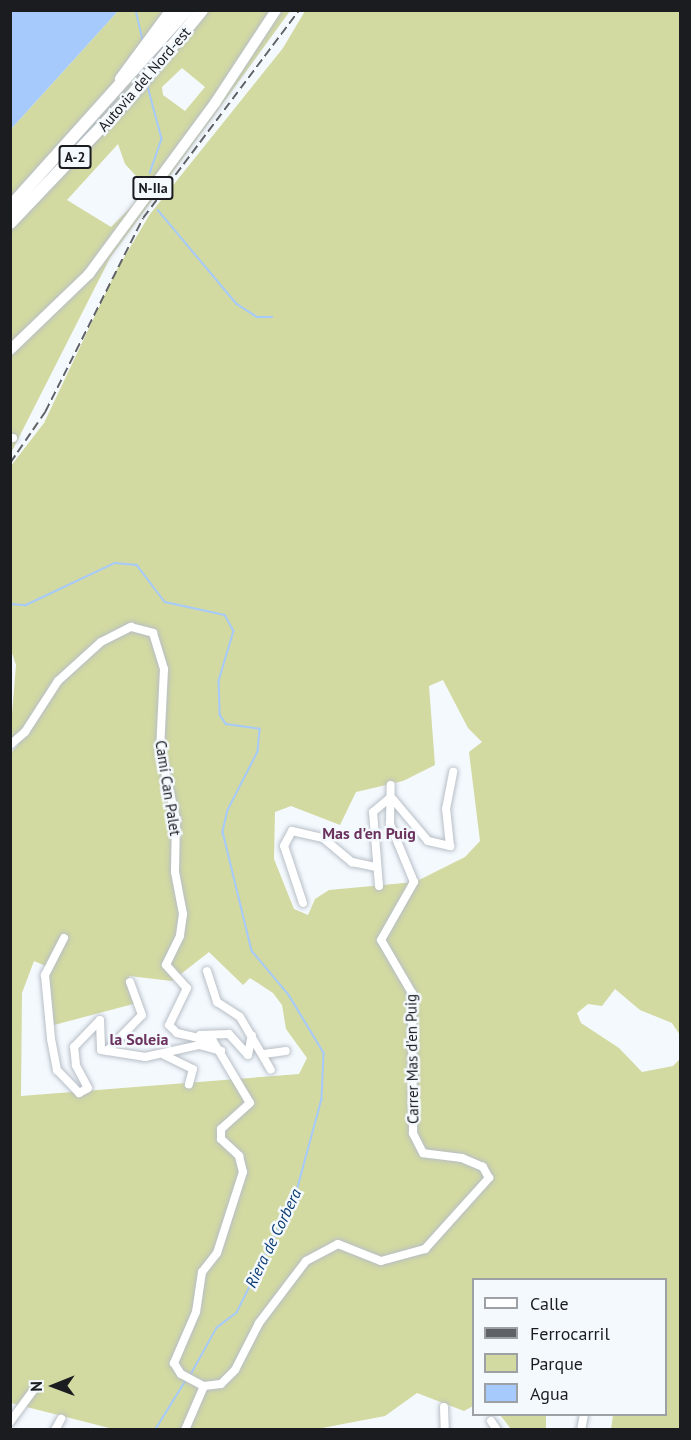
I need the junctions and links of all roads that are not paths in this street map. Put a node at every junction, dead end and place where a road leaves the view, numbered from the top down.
1 (172, 10) edge
2 (188, 10) edge
3 (202, 10) edge
4 (212, 10) edge
5 (276, 10) edge
6 (157, 71) junction
7 (87, 126) junction
8 (12, 216) edge
9 (10, 350) edge
10 (11, 745) edge
11 (453, 772) dead end
12 (391, 784) dead end
13 (391, 797) junction
14 (376, 867) junction
15 (379, 886) dead end
16 (303, 903) dead end
17 (64, 938) dead end
18 (207, 971) dead end
19 (130, 982) dead end
20 (252, 1033) junction
21 (199, 1035) junction
22 (107, 1051) junction
23 (286, 1051) dead end
24 (222, 1052) junction
25 (264, 1054) junction
26 (164, 1055) junction
27 (271, 1070) dead end
28 (189, 1084) dead end
29 (201, 1385) junction
30 (35, 1388) dead end
31 (444, 1407) dead end
32 (61, 1419) dead end
33 (490, 1421) dead end
34 (10, 1422) edge
35 (55, 1430) edge
36 (185, 1430) edge
37 (445, 1430) edge
38 (497, 1430) edge

1 - 7 highway
2 - 7 highway, Autovia del Nord-est / A-2
3 - 6 highway, Autovia del Nord-est
4 - 6 highway
5 - 9 main road, N-IIa
6 - 8 highway, Autovia del Nord-est / A-2
7 - 8 highway, Autovia del Nord-est / A-2
10 - 21 street, Camí Can Palet
11 - 13 street
12 - 13 street, Carrer Mas d'en Puig
13 - 14 street
13 - 29 street, Carrer Mas d'en Puig
14 - 15 street
14 - 16 street
17 - 22 street
18 - 20 street
19 - 22 street
20 - 21 street
20 - 25 street
21 - 24 street
22 - 26 street
23 - 25 street
24 - 26 street
24 - 29 street
25 - 27 street
26 - 28 street
29 - 36 street
30 - 34 street
31 - 37 street
32 - 35 street
33 - 38 street

